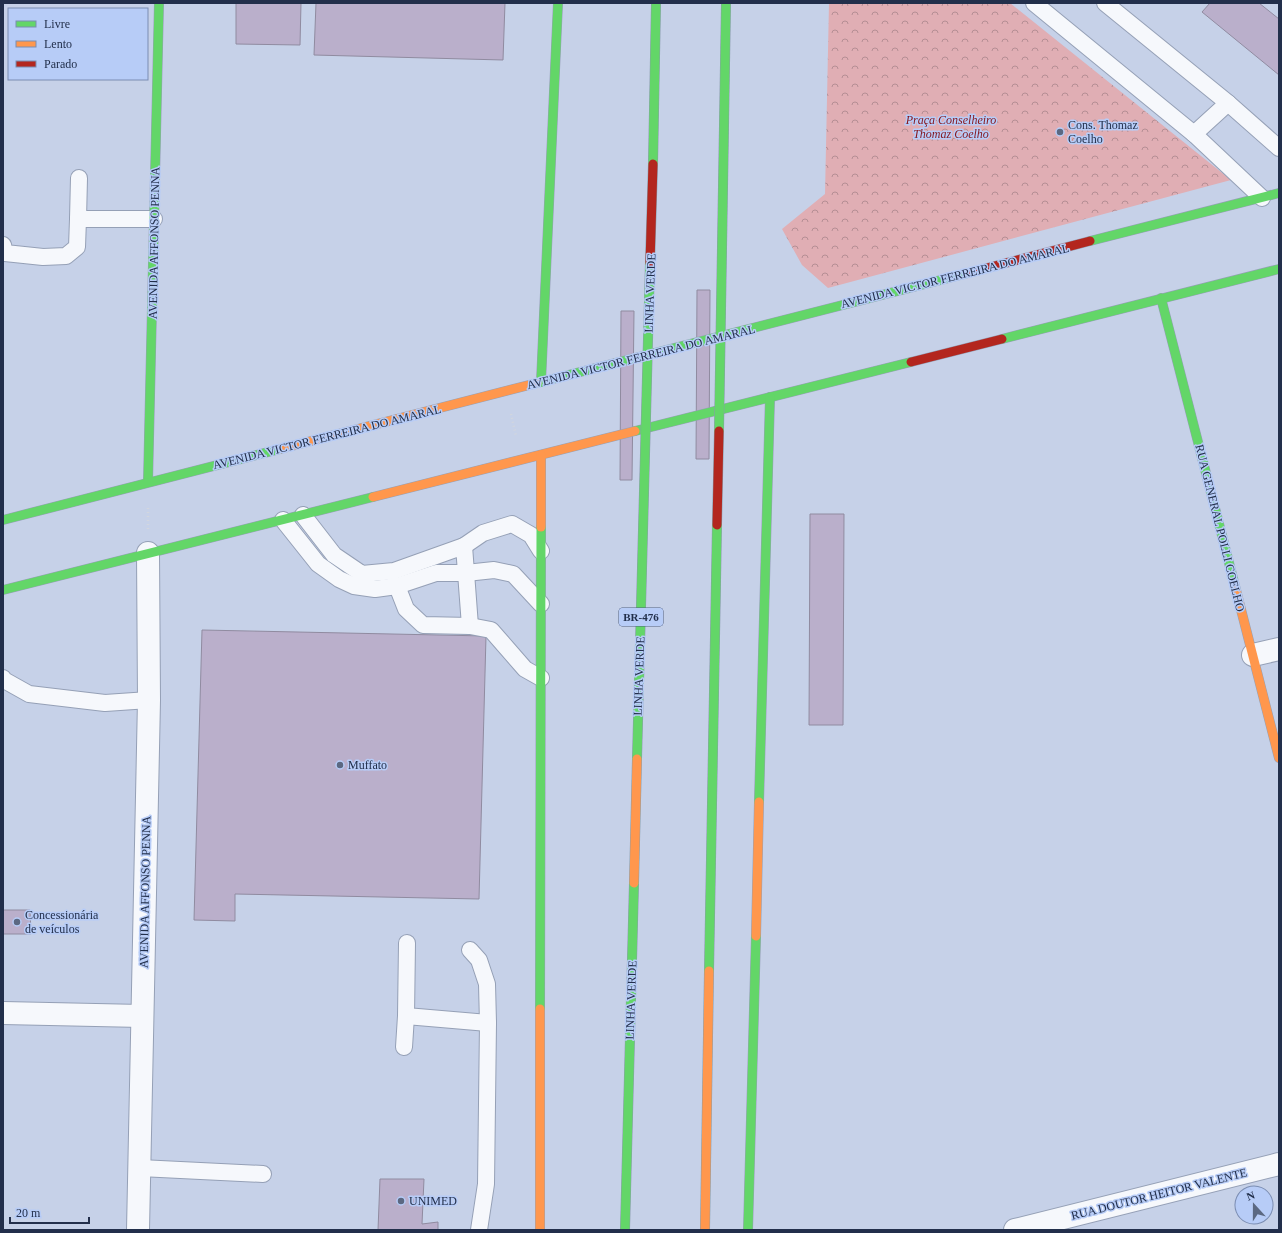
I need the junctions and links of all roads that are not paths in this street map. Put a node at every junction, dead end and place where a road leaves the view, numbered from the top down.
1 (159, 3) edge
2 (558, 3) edge
3 (656, 3) edge
4 (726, 3) edge
5 (1034, 3) edge
6 (1105, 3) edge
7 (1228, 103) junction
8 (1194, 134) junction
9 (1279, 148) edge
10 (79, 178) dead end
11 (1279, 193) edge
12 (1262, 198) junction
13 (78, 219) junction
14 (154, 219) junction
15 (3, 245) edge
16 (1279, 268) edge
17 (1161, 298) junction
18 (541, 382) junction
19 (770, 397) junction
20 (541, 455) junction
21 (148, 482) junction
22 (303, 515) junction
23 (3, 520) edge
24 (283, 520) junction
25 (464, 546) junction
26 (541, 551) junction
27 (148, 553) junction
28 (466, 573) junction
29 (397, 586) junction
30 (3, 590) edge
31 (541, 604) junction
32 (470, 626) junction
33 (1279, 649) edge
34 (1253, 655) junction
35 (3, 678) edge
36 (541, 678) junction
37 (149, 700) junction
38 (1279, 758) edge
39 (407, 943) dead end
40 (470, 950) dead end
41 (3, 1013) edge
42 (142, 1016) junction
43 (406, 1016) junction
44 (488, 1023) junction
45 (404, 1047) dead end
46 (1279, 1164) edge
47 (140, 1168) junction
48 (263, 1174) dead end
49 (138, 1230) edge
50 (479, 1230) edge
51 (540, 1230) edge
52 (625, 1230) edge
53 (705, 1230) edge
54 (748, 1230) edge
55 (1015, 1230) edge

1 - 14 main road, AVENIDA AFFONSO PENNA
2 - 18 main road
3 - 52 main road, LINHA VERDE / BR-476, bridge
4 - 53 main road, bridge
5 - 8 lane
6 - 7 lane
7 - 8 lane
7 - 9 lane
8 - 12 lane
10 - 13 lane
11 - 12 main road, AVENIDA VICTOR FERREIRA DO AMARAL
12 - 18 main road, AVENIDA VICTOR FERREIRA DO AMARAL
13 - 14 lane
13 - 15 lane
14 - 21 main road, AVENIDA AFFONSO PENNA
16 - 17 main road
17 - 19 main road
17 - 34 main road, RUA GENERAL POLLI COELHO
18 - 21 main road, AVENIDA VICTOR FERREIRA DO AMARAL
19 - 20 main road
19 - 54 main road
20 - 22 main road
20 - 26 main road
21 - 23 main road, AVENIDA VICTOR FERREIRA DO AMARAL
22 - 24 main road
22 - 25 lane
24 - 27 main road
24 - 29 lane
25 - 26 lane
25 - 28 lane
26 - 31 main road
27 - 30 main road
27 - 37 street, AVENIDA AFFONSO PENNA
28 - 29 lane
28 - 31 lane
28 - 32 lane
29 - 32 lane
31 - 36 main road
32 - 36 lane
33 - 34 street
34 - 38 main road, RUA GENERAL POLLI COELHO
35 - 37 lane
36 - 51 main road
37 - 42 street, AVENIDA AFFONSO PENNA
39 - 43 lane
40 - 44 lane
41 - 42 street
42 - 47 street, AVENIDA AFFONSO PENNA
43 - 44 lane
43 - 45 lane
44 - 50 lane
46 - 55 street, RUA DOUTOR HEITOR VALENTE
47 - 48 lane
47 - 49 street, AVENIDA AFFONSO PENNA

